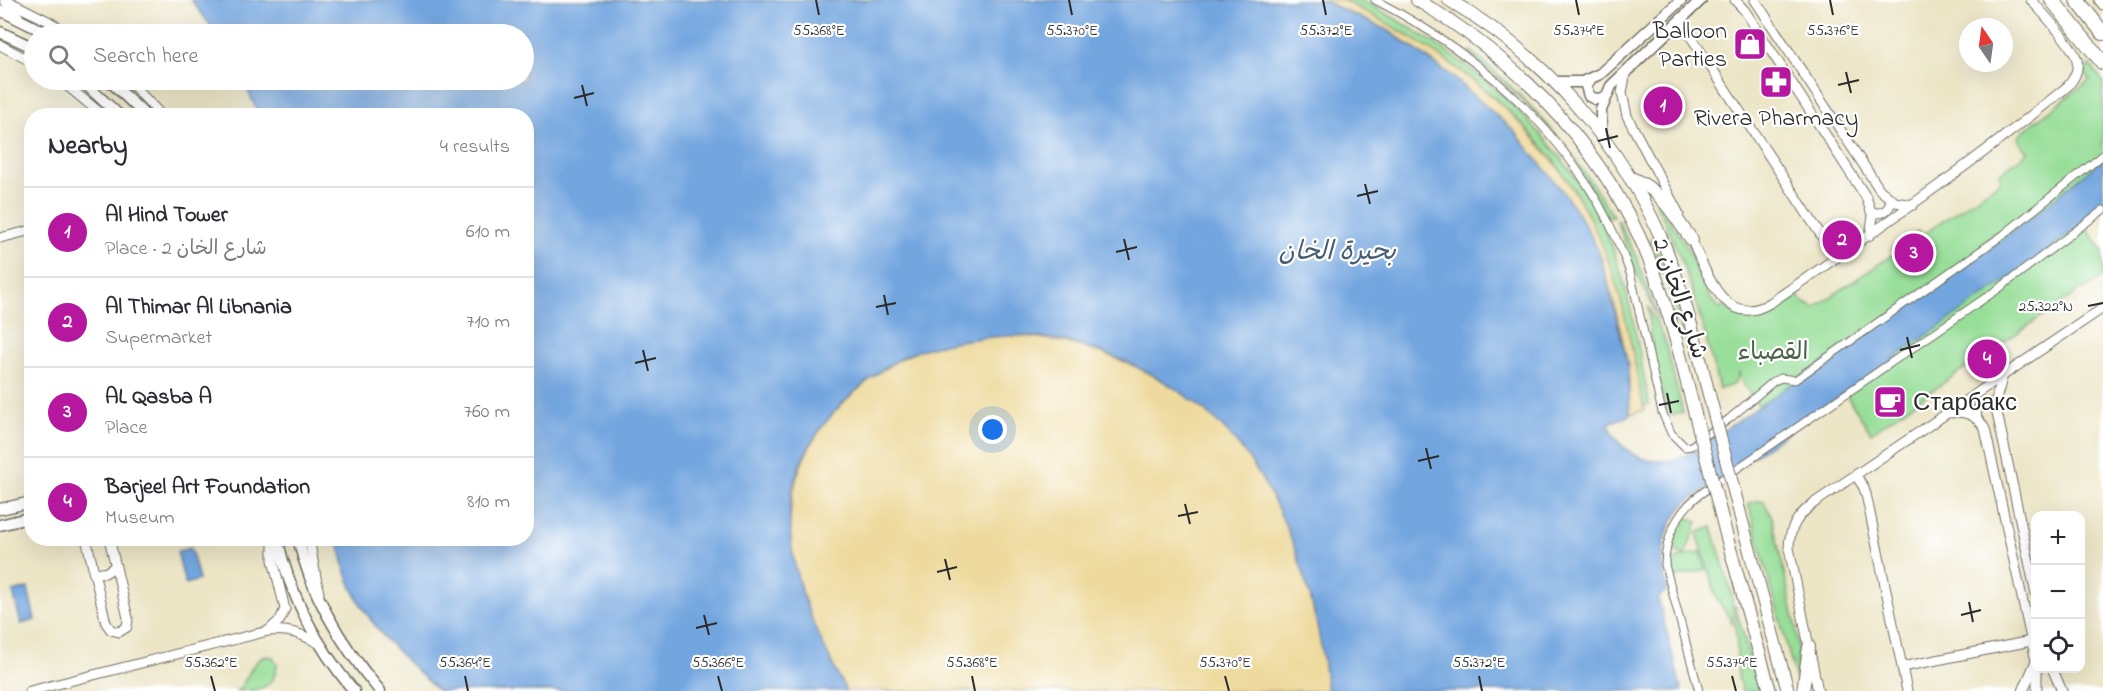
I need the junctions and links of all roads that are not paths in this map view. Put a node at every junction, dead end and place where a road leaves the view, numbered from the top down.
1 (6, 0) edge
2 (1375, 0) edge
3 (1417, 0) edge
4 (1449, 0) edge
5 (1681, 0) edge
6 (1701, 0) edge
7 (1734, 0) edge
8 (1755, 0) edge
9 (2031, 0) edge
10 (2052, 0) edge
11 (2077, 0) edge
12 (2099, 0) edge
13 (2103, 5) edge
14 (0, 10) edge
15 (20, 19) junction
16 (1680, 20) junction
17 (29, 24) edge
18 (53, 24) edge
19 (0, 32) edge
20 (2103, 33) edge
21 (24, 43) edge
22 (0, 45) edge
23 (24, 58) edge
24 (2103, 63) edge
25 (1626, 70) junction
26 (1590, 80) junction
27 (1554, 82) junction
28 (72, 90) edge
29 (92, 90) edge
30 (120, 90) edge
31 (137, 90) edge
32 (1605, 98) junction
33 (94, 108) edge
34 (111, 108) edge
35 (138, 108) edge
36 (154, 108) edge
37 (1602, 136) junction
38 (2103, 155) edge
39 (1629, 177) junction
40 (1891, 200) junction
41 (1913, 205) junction
42 (2103, 210) edge
43 (1872, 212) junction
44 (24, 232) edge
45 (1870, 235) junction
46 (0, 238) edge
47 (1692, 240) junction
48 (1836, 258) junction
49 (2103, 308) edge
50 (2003, 375) junction
51 (1996, 408) junction
52 (1945, 414) junction
53 (1977, 419) junction
54 (1856, 476) junction
55 (24, 504) edge
56 (0, 509) edge
57 (24, 519) edge
58 (0, 525) edge
59 (88, 546) edge
60 (111, 546) edge
61 (274, 546) edge
62 (278, 546) edge
63 (300, 546) edge
64 (311, 546) edge
65 (116, 566) junction
66 (2031, 571) edge
67 (93, 572) junction
68 (319, 599) junction
69 (268, 632) junction
70 (2031, 641) joint
71 (320, 644) junction
72 (1809, 647) junction
73 (1902, 667) junction
74 (2031, 673) edge
75 (2037, 673) edge
76 (2054, 673) edge
77 (30, 691) edge
78 (354, 691) edge
79 (380, 691) edge
80 (1699, 691) edge
81 (1770, 691) edge
82 (1788, 691) edge
83 (1803, 691) edge
84 (1818, 691) edge
85 (1906, 691) edge
86 (2023, 691) edge
87 (2037, 691) edge
88 (2062, 691) edge

1 - 15 street
1 - 18 street
2 - 38 street
3 - 81 main road, شارع الخان 2, bridge
4 - 27 main road, شارع الخان 2
5 - 26 street
6 - 16 street
7 - 43 street
8 - 40 street
9 - 41 street
10 - 24 main road
11 - 20 main road
12 - 13 street
14 - 15 street
15 - 17 street
16 - 25 street
16 - 48 street
19 - 21 street
22 - 23 street
25 - 32 street
25 - 47 street
26 - 27 street
26 - 32 street
27 - 37 main road, شارع الخان 2
28 - 33 street
29 - 34 street
30 - 35 street
31 - 36 street
32 - 37 street
37 - 39 main road, شارع الخان 2
39 - 47 main road
39 - 82 main road, شارع الخان 2, bridge
40 - 41 street
40 - 43 street
41 - 45 street
42 - 80 street
43 - 45 street
44 - 46 street
45 - 48 street
47 - 48 street
49 - 50 street
50 - 51 street
50 - 52 street
51 - 53 street
51 - 66 street
52 - 53 street
52 - 54 street
53 - 70 street
54 - 72 street
54 - 73 street
55 - 56 street
57 - 58 street
59 - 67 street
60 - 65 street
61 - 69 street
62 - 71 street
63 - 68 street
64 - 68 street
65 - 67 street
65 - 67 street
68 - 79 street
69 - 71 street
69 - 77 street
70 - 73 street
71 - 78 street
72 - 83 main road
72 - 84 street
73 - 85 street
74 - 86 street
75 - 87 street
76 - 88 street

